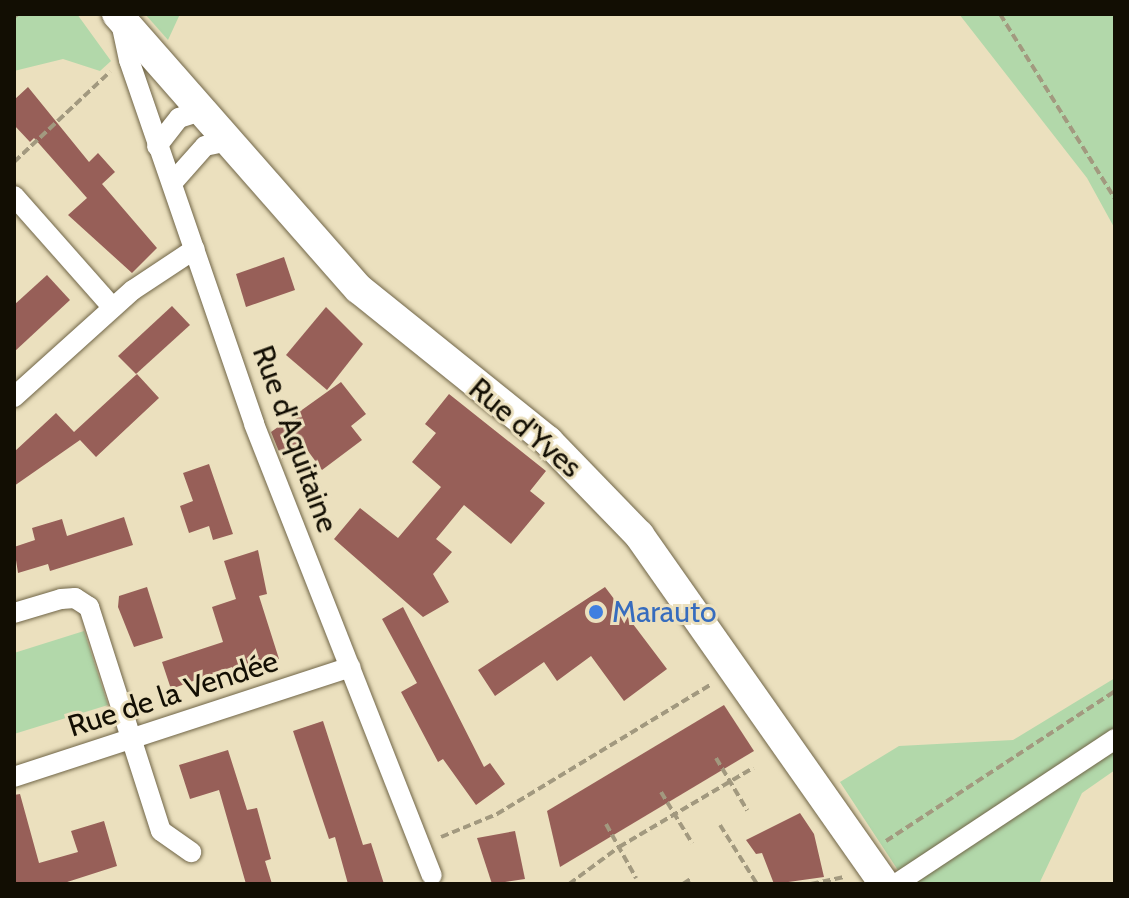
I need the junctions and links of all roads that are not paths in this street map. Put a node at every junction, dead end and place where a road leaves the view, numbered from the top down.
1 (118, 16) edge
2 (201, 111) junction
3 (229, 141) junction
4 (157, 146) junction
5 (173, 182) junction
6 (14, 196) edge
7 (195, 249) junction
8 (113, 308) junction
9 (14, 397) edge
10 (14, 613) edge
11 (350, 667) junction
12 (132, 739) junction
13 (1115, 739) edge
14 (14, 777) edge
15 (191, 852) dead end
16 (880, 874) edge
17 (432, 875) dead end

1 - 2 street, Rue d'Yves
1 - 4 street, Rue d'Aquitaine
2 - 3 street, Rue d'Yves
2 - 4 street
3 - 5 street
3 - 16 street, Rue d'Yves
4 - 5 street, Rue d'Aquitaine
5 - 7 street, Rue d'Aquitaine
6 - 8 street
7 - 8 street
7 - 11 street, Rue d'Aquitaine
8 - 9 street
10 - 12 street
11 - 12 street, Rue de la Vendée
11 - 17 street, Rue d'Aquitaine
12 - 14 street, Rue de la Vendée
12 - 15 street
13 - 16 street

